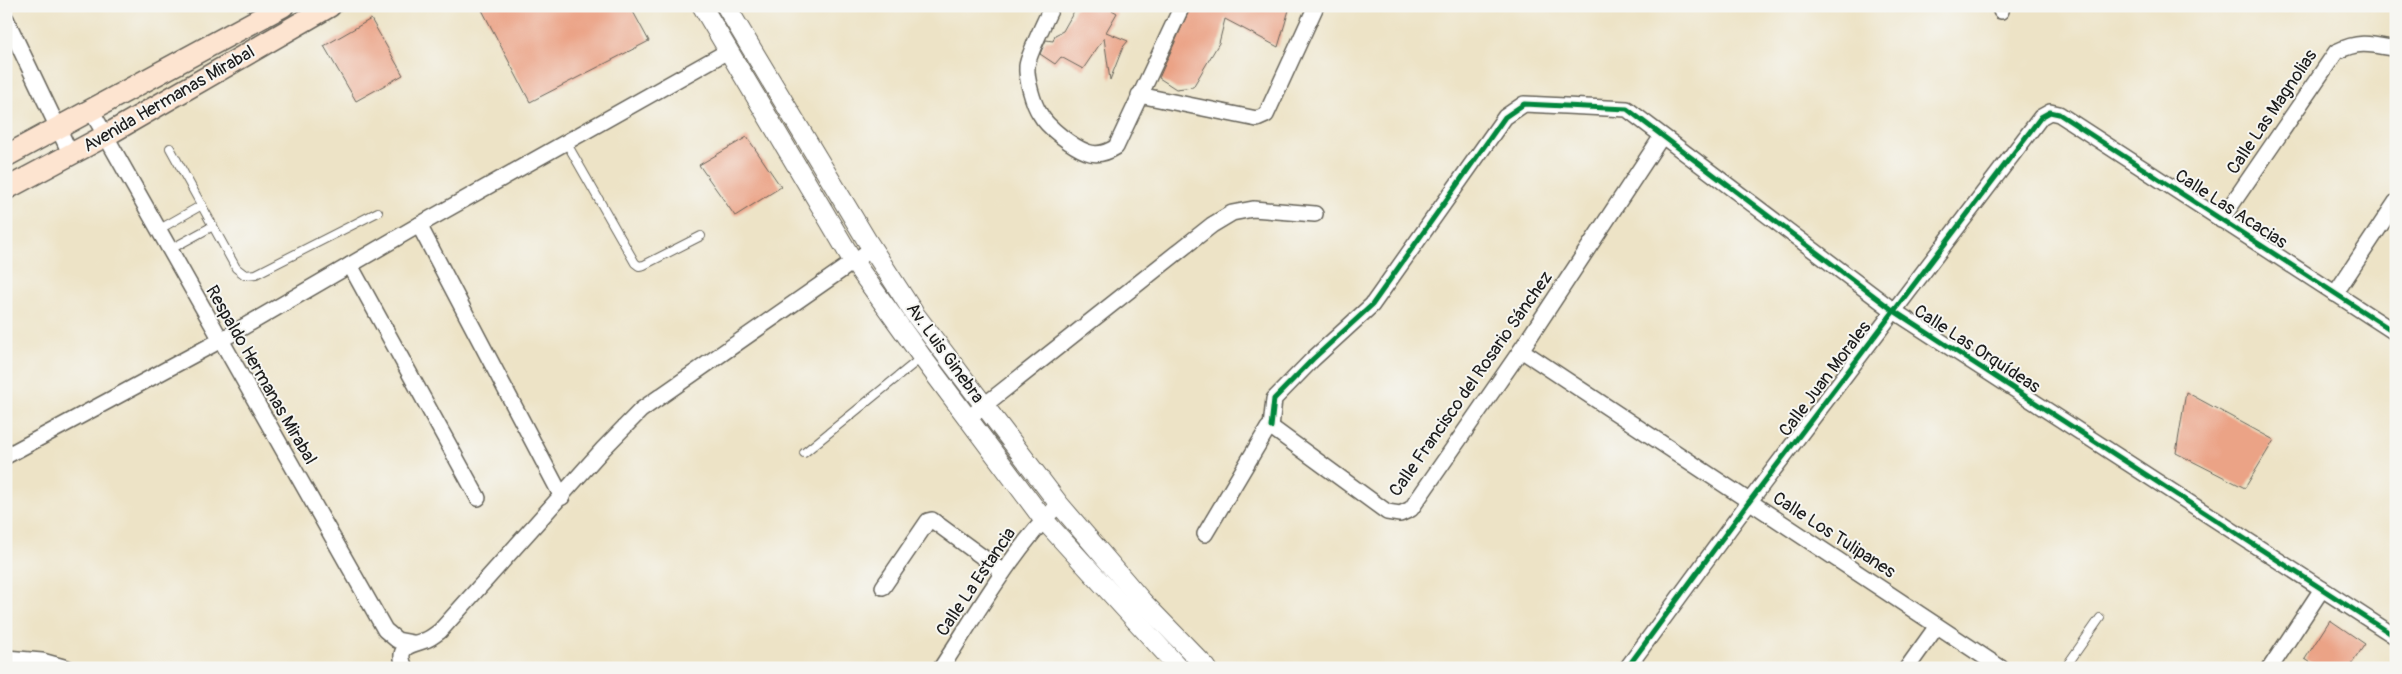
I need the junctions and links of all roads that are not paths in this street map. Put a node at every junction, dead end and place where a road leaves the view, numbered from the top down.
1 (283, 6) edge
2 (330, 6) edge
3 (702, 6) edge
4 (726, 6) edge
5 (1052, 6) edge
6 (1182, 6) edge
7 (1316, 6) edge
8 (6, 19) edge
9 (2396, 49) edge
10 (728, 51) junction
11 (1139, 94) junction
12 (91, 110) junction
13 (2050, 112) joint
14 (57, 127) junction
15 (105, 136) junction
16 (1662, 136) junction
17 (566, 142) junction
18 (170, 148) dead end
19 (71, 155) junction
20 (6, 156) edge
21 (6, 189) edge
22 (2396, 202) edge
23 (202, 206) junction
24 (378, 212) dead end
25 (1316, 214) dead end
26 (2221, 220) junction
27 (418, 225) junction
28 (213, 226) junction
29 (158, 230) junction
30 (701, 236) dead end
31 (873, 248) junction
32 (169, 250) junction
33 (853, 261) junction
34 (350, 265) junction
35 (2335, 294) junction
36 (1894, 311) junction
37 (2396, 333) edge
38 (221, 340) junction
39 (1521, 350) junction
40 (922, 357) junction
41 (983, 406) junction
42 (967, 419) junction
43 (1271, 427) junction
44 (804, 453) dead end
45 (6, 456) edge
46 (562, 497) junction
47 (478, 498) dead end
48 (1750, 502) junction
49 (1058, 504) junction
50 (1043, 519) junction
51 (1205, 534) dead end
52 (1003, 572) junction
53 (883, 587) dead end
54 (2322, 589) junction
55 (2100, 618) dead end
56 (1937, 626) junction
57 (2396, 638) edge
58 (413, 642) junction
59 (6, 658) edge
60 (67, 668) edge
61 (405, 668) edge
62 (942, 668) edge
63 (1179, 668) edge
64 (1207, 668) edge
65 (1627, 668) edge
66 (1907, 668) edge
67 (2001, 668) edge
68 (2065, 668) edge
69 (2270, 668) edge

1 - 12 main road, Avenida Hermanas Mirabal
2 - 15 main road, Avenida Hermanas Mirabal
3 - 10 street, Av. Luis Ginebra
4 - 31 street, Av. Luis Ginebra
5 - 11 street
6 - 11 street
7 - 11 street
8 - 14 street
9 - 26 street, Calle Las Magnolias
10 - 17 street
10 - 33 street, Av. Luis Ginebra
12 - 14 main road, Avenida Hermanas Mirabal
12 - 15 street, Respaldo Hermanas Mirabal
13 - 26 street, Calle Las Acacias
13 - 36 street, Calle Juan Morales
14 - 19 street
14 - 20 main road, Avenida Hermanas Mirabal
15 - 19 main road, Avenida Hermanas Mirabal
15 - 29 street, Respaldo Hermanas Mirabal
16 - 36 street, Calle Las Orquídeas
16 - 39 street, Calle Francisco del Rosario Sánchez
16 - 43 street, Calle Las Orquídeas
17 - 27 street
17 - 30 lane
18 - 23 lane
19 - 21 main road, Avenida Hermanas Mirabal
22 - 35 street
23 - 28 lane
23 - 29 lane
24 - 28 lane
25 - 41 street
26 - 35 street, Calle Las Acacias
27 - 34 street
27 - 46 street
28 - 32 lane
29 - 32 street, Respaldo Hermanas Mirabal
31 - 33 street
31 - 41 street, Av. Luis Ginebra
32 - 38 street, Respaldo Hermanas Mirabal
33 - 40 street, Av. Luis Ginebra
33 - 46 street
34 - 38 street
34 - 47 street
35 - 37 street, Calle Las Acacias
36 - 48 street, Calle Juan Morales
36 - 54 street, Calle Las Orquídeas
38 - 45 street
38 - 58 street, Respaldo Hermanas Mirabal
39 - 43 street, Calle Francisco del Rosario Sánchez
39 - 48 street, Calle Los Tulipanes
40 - 42 street, Av. Luis Ginebra
40 - 44 lane
41 - 42 street
41 - 49 street, Av. Luis Ginebra
42 - 50 street, Av. Luis Ginebra
43 - 51 street
46 - 58 street
48 - 56 street, Calle Los Tulipanes
48 - 65 street, Calle Juan Morales
49 - 50 street, Calle La Estancia
49 - 64 street, Av. Luis Ginebra
50 - 52 street, Calle La Estancia
50 - 63 street, Av. Luis Ginebra
52 - 53 street
52 - 62 street, Calle La Estancia
54 - 57 street, Calle Las Orquídeas
54 - 69 street
55 - 68 lane
56 - 66 street
56 - 67 street, Calle Los Tulipanes
58 - 61 street
59 - 60 street

